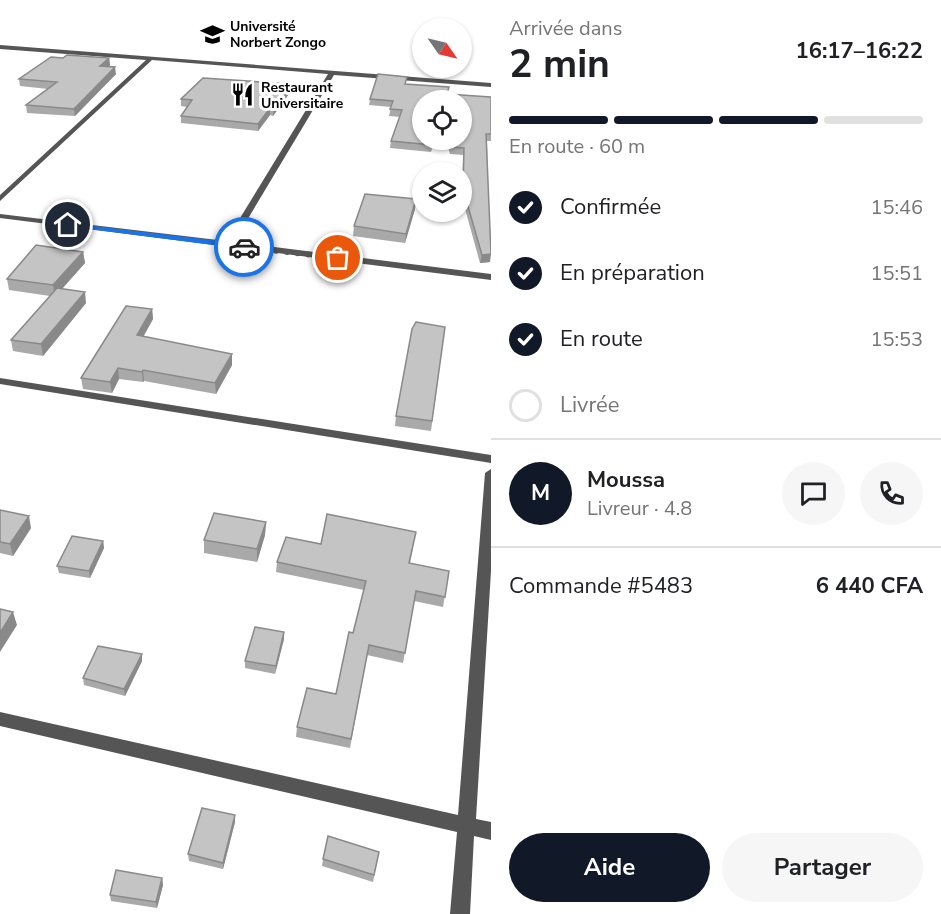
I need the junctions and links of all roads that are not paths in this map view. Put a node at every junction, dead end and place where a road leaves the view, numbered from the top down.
1 (0, 47) edge
2 (150, 59) junction
3 (332, 73) junction
4 (491, 85) edge
5 (0, 199) edge
6 (0, 216) edge
7 (228, 245) junction
8 (491, 277) edge
9 (0, 381) edge
10 (491, 459) edge
11 (491, 473) edge
12 (0, 719) edge
13 (466, 826) junction
14 (491, 831) edge
15 (460, 914) edge

1 - 2 street
2 - 3 street
2 - 5 street
3 - 4 street
3 - 7 street
6 - 7 street
7 - 8 street
9 - 10 street
11 - 13 street
12 - 13 street
13 - 14 street
13 - 15 street

